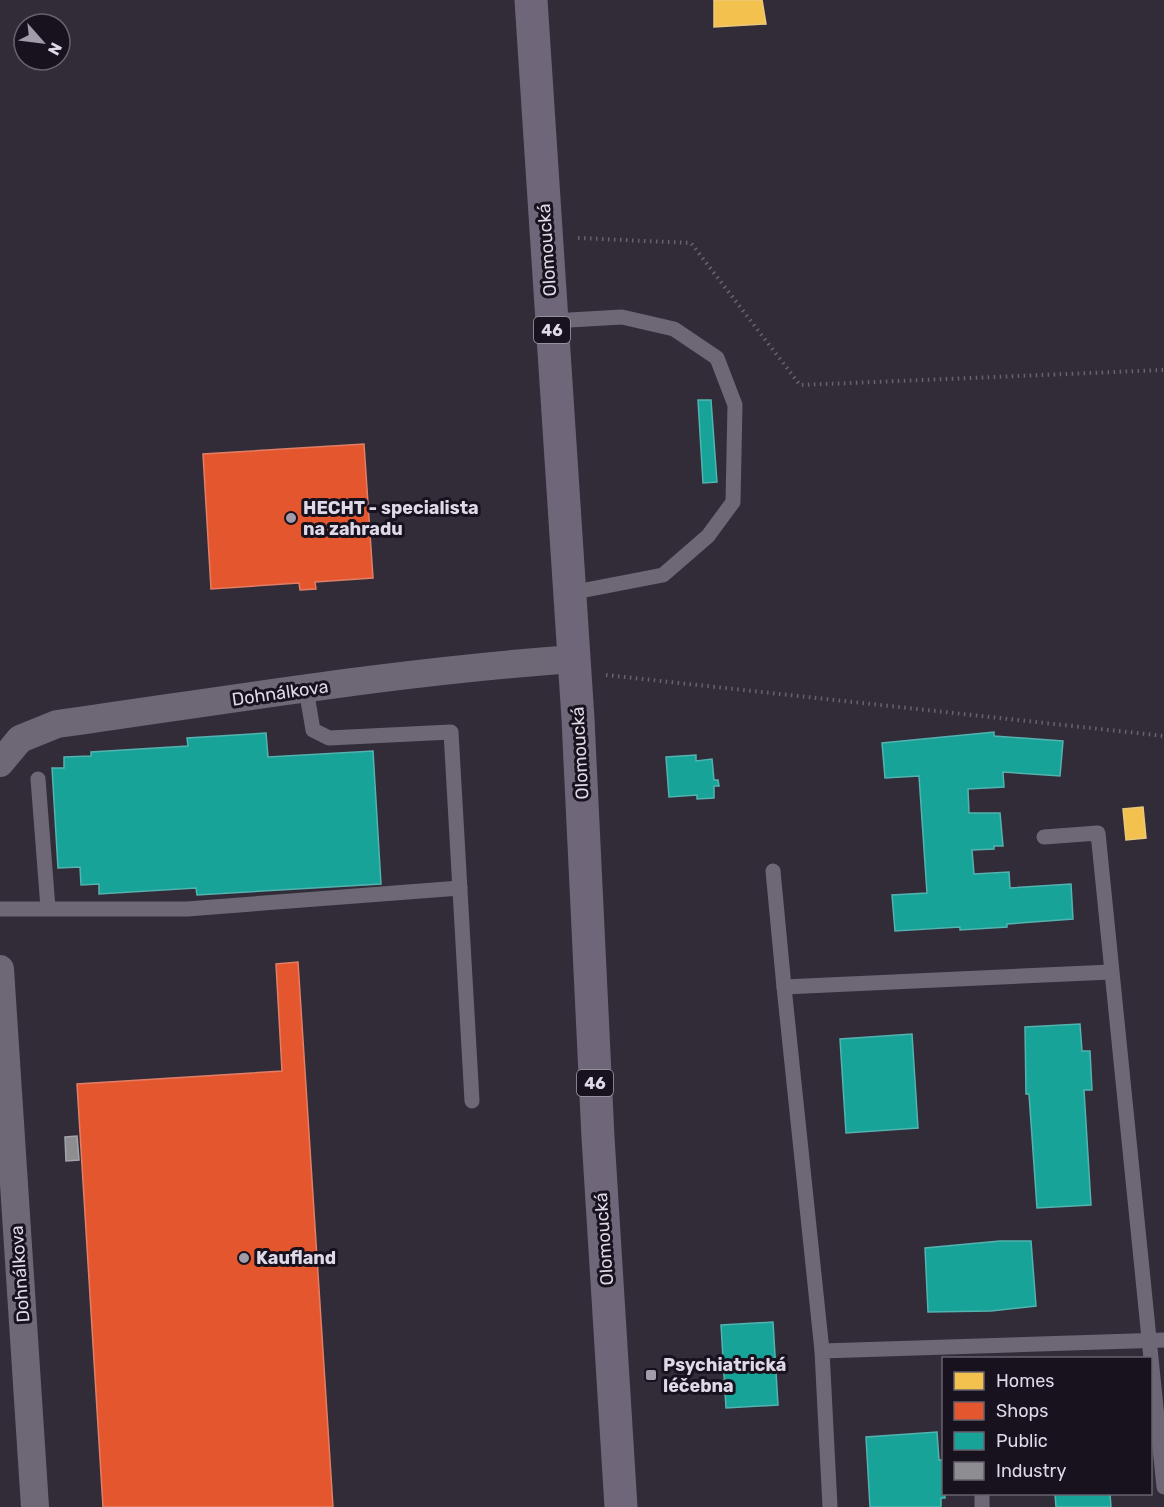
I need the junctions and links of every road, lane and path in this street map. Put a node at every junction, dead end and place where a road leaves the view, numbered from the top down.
1 (531, 0) edge
2 (546, 237) junction
3 (552, 321) junction
4 (1164, 370) edge
5 (570, 593) junction
6 (574, 665) junction
7 (306, 689) junction
8 (1164, 736) edge
9 (0, 763) edge
10 (38, 779) dead end
11 (1044, 837) dead end
12 (773, 871) dead end
13 (460, 888) junction
14 (48, 908) junction
15 (0, 909) edge
16 (0, 969) edge
17 (1112, 972) junction
18 (784, 987) junction
19 (472, 1101) dead end
20 (1156, 1341) edge
21 (822, 1351) junction
22 (976, 1352) edge
23 (1164, 1487) edge
24 (35, 1507) edge
25 (621, 1507) edge
26 (830, 1507) edge

1 - 2 main road, Olomoucká / 46
2 - 3 main road, Olomoucká / 46
2 - 4 path
3 - 5 main road, Olomoucká / 46
3 - 5 lane
5 - 6 main road, Olomoucká / 46
6 - 7 street, Dohnálkova
6 - 8 path
6 - 25 main road, Olomoucká / 46
7 - 9 street, Dohnálkova
7 - 13 lane
10 - 14 lane
11 - 17 lane
12 - 18 lane
13 - 14 lane
13 - 19 lane
14 - 15 lane
16 - 24 street, Dohnálkova
17 - 18 lane
17 - 20 lane
18 - 21 lane
20 - 22 lane
20 - 23 lane
21 - 22 lane
21 - 26 lane

